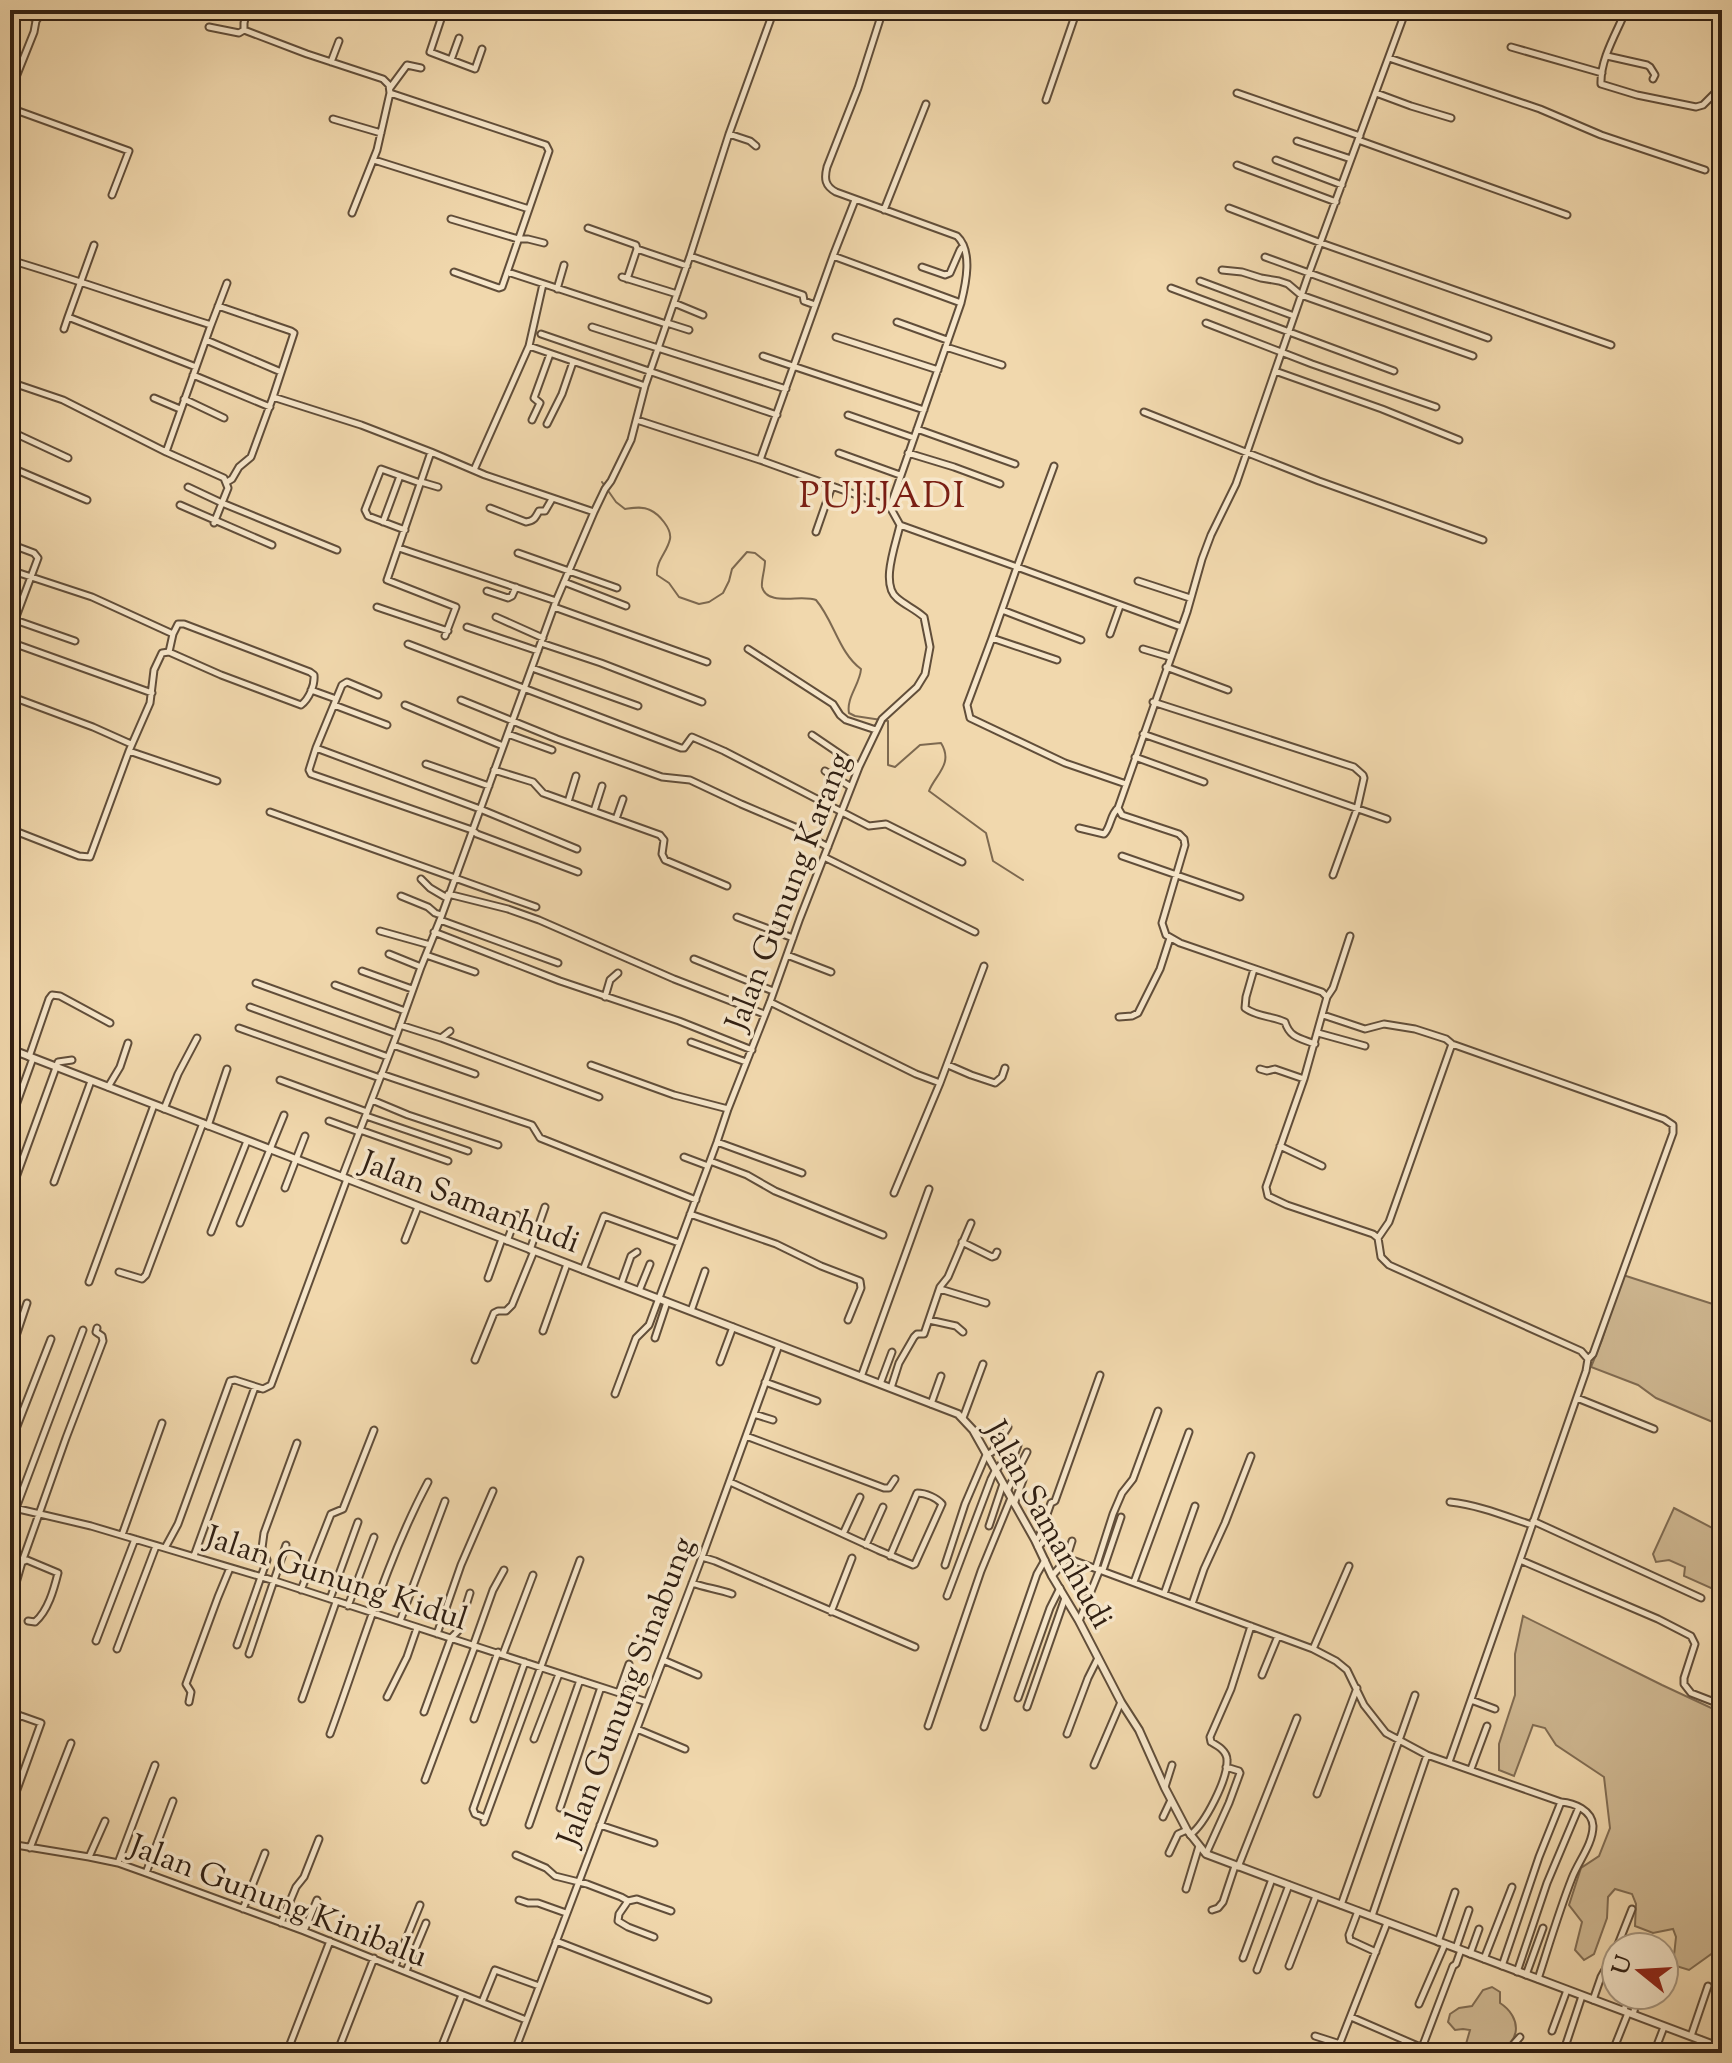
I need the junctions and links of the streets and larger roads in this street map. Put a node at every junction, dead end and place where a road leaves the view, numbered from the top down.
1 (14, 10) edge
2 (71, 10) edge
3 (247, 10) edge
4 (294, 10) edge
5 (444, 10) edge
6 (774, 10) edge
7 (883, 10) edge
8 (1077, 10) edge
9 (1406, 10) edge
10 (1626, 10) edge
11 (305, 14) dead end
12 (36, 21) junction
13 (209, 27) dead end
14 (244, 30) junction
15 (459, 38) dead end
16 (339, 41) dead end
17 (1511, 47) dead end
18 (482, 49) dead end
19 (1607, 56) junction
20 (1389, 58) junction
21 (451, 60) junction
22 (331, 62) junction
23 (10, 66) edge
24 (421, 68) dead end
25 (19, 69) junction
26 (1602, 73) junction
27 (1653, 79) dead end
28 (1722, 86) edge
29 (390, 91) junction
30 (10, 92) edge
31 (1237, 93) dead end
32 (1376, 93) junction
33 (1046, 100) dead end
34 (926, 104) dead end
35 (10, 108) edge
36 (1451, 118) dead end
37 (333, 119) dead end
38 (381, 133) junction
39 (729, 134) junction
40 (1359, 138) junction
41 (1297, 141) dead end
42 (756, 146) dead end
43 (1351, 159) junction
44 (374, 160) junction
45 (1276, 160) dead end
46 (1237, 165) dead end
47 (1705, 170) dead end
48 (1342, 185) junction
49 (112, 195) dead end
50 (855, 200) junction
51 (1336, 202) junction
52 (1229, 208) dead end
53 (529, 209) junction
54 (884, 210) junction
55 (352, 213) dead end
56 (1567, 215) dead end
57 (451, 219) dead end
58 (588, 228) dead end
59 (518, 239) junction
60 (544, 243) dead end
61 (1321, 243) junction
62 (94, 245) dead end
63 (964, 246) junction
64 (637, 249) junction
65 (690, 256) junction
66 (833, 256) junction
67 (1265, 257) dead end
68 (10, 260) edge
69 (564, 265) dead end
70 (687, 266) junction
71 (922, 267) dead end
72 (1222, 270) dead end
73 (454, 272) dead end
74 (508, 272) junction
75 (1309, 273) junction
76 (81, 281) junction
77 (1200, 281) dead end
78 (227, 283) dead end
79 (543, 284) junction
80 (1171, 288) dead end
81 (557, 289) junction
82 (677, 294) junction
83 (1301, 295) junction
84 (674, 303) junction
85 (961, 303) junction
86 (815, 305) junction
87 (218, 306) junction
88 (703, 315) dead end
89 (1294, 316) junction
90 (68, 317) junction
91 (897, 322) dead end
92 (1206, 323) dead end
93 (667, 324) junction
94 (211, 325) junction
95 (592, 327) dead end
96 (64, 329) dead end
97 (689, 330) dead end
98 (1289, 333) junction
99 (541, 334) dead end
100 (836, 337) dead end
101 (1488, 338) dead end
102 (206, 340) junction
103 (947, 344) junction
104 (1611, 345) dead end
105 (529, 346) junction
106 (659, 348) junction
107 (1281, 352) junction
108 (550, 354) junction
109 (763, 356) dead end
110 (1473, 356) dead end
111 (573, 362) junction
112 (1002, 365) dead end
113 (794, 366) junction
114 (196, 367) junction
115 (938, 370) junction
116 (1275, 371) junction
117 (1394, 371) dead end
118 (281, 372) junction
119 (650, 373) junction
120 (193, 375) junction
121 (10, 382) edge
122 (645, 386) junction
123 (786, 389) junction
124 (273, 397) junction
125 (154, 398) dead end
126 (184, 399) junction
127 (270, 407) junction
128 (1436, 407) dead end
129 (180, 409) junction
130 (924, 410) junction
131 (1144, 412) dead end
132 (777, 415) junction
133 (848, 415) dead end
134 (224, 418) dead end
135 (532, 420) dead end
136 (637, 420) junction
137 (547, 424) dead end
138 (917, 429) junction
139 (12, 432) edge
140 (914, 438) junction
141 (1459, 440) dead end
142 (10, 442) edge
143 (166, 452) junction
144 (431, 452) junction
145 (839, 453) dead end
146 (908, 453) junction
147 (1246, 453) junction
148 (68, 458) dead end
149 (760, 460) junction
150 (1015, 464) dead end
151 (10, 466) edge
152 (1054, 466) dead end
153 (474, 470) junction
154 (900, 475) junction
155 (400, 476) junction
156 (227, 482) junction
157 (420, 482) junction
158 (1000, 484) dead end
159 (832, 486) junction
160 (188, 487) dead end
161 (438, 487) dead end
162 (552, 499) junction
163 (87, 500) dead end
164 (222, 503) junction
165 (180, 505) dead end
166 (890, 507) junction
167 (490, 508) dead end
168 (594, 512) junction
169 (214, 522) junction
170 (383, 522) junction
171 (900, 525) junction
172 (405, 530) junction
173 (816, 532) dead end
174 (1483, 540) dead end
175 (10, 544) edge
176 (272, 545) dead end
177 (399, 548) junction
178 (337, 550) dead end
179 (518, 553) dead end
180 (1017, 567) junction
181 (10, 570) edge
182 (569, 570) junction
183 (31, 578) junction
184 (1138, 581) dead end
185 (564, 582) junction
186 (516, 587) junction
187 (617, 588) dead end
188 (487, 591) dead end
189 (1191, 598) junction
190 (555, 604) junction
191 (626, 606) dead end
192 (1120, 606) junction
193 (377, 607) dead end
194 (1002, 610) junction
195 (496, 617) dead end
196 (15, 620) junction
197 (467, 627) dead end
198 (1181, 627) junction
199 (10, 633) edge
200 (173, 634) junction
201 (1110, 634) dead end
202 (992, 638) junction
203 (542, 640) junction
204 (1081, 640) dead end
205 (75, 641) dead end
206 (10, 642) edge
207 (408, 644) dead end
208 (748, 649) dead end
209 (1143, 649) dead end
210 (538, 651) junction
211 (169, 652) junction
212 (1170, 657) junction
213 (1057, 660) dead end
214 (707, 662) dead end
215 (1166, 667) junction
216 (532, 668) junction
217 (525, 688) junction
218 (311, 690) junction
219 (1228, 690) dead end
220 (152, 693) junction
221 (378, 695) dead end
222 (10, 696) edge
223 (461, 700) dead end
224 (335, 702) junction
225 (702, 702) dead end
226 (1153, 702) junction
227 (405, 705) dead end
228 (638, 706) dead end
229 (512, 720) junction
230 (387, 725) dead end
231 (876, 730) junction
232 (507, 734) junction
233 (1143, 734) junction
234 (812, 735) dead end
235 (503, 746) junction
236 (130, 747) junction
237 (316, 748) junction
238 (552, 750) dead end
239 (1135, 757) junction
240 (426, 764) dead end
241 (859, 767) junction
242 (494, 770) junction
243 (825, 771) dead end
244 (576, 776) dead end
245 (217, 781) dead end
246 (1204, 782) dead end
247 (1126, 784) junction
248 (489, 786) junction
249 (602, 786) dead end
250 (851, 787) junction
251 (623, 799) dead end
252 (568, 802) junction
253 (1118, 808) junction
254 (480, 809) junction
255 (1357, 809) junction
256 (594, 811) junction
257 (270, 812) dead end
258 (841, 812) junction
259 (616, 819) junction
260 (1387, 819) dead end
261 (1079, 828) dead end
262 (10, 829) edge
263 (472, 830) junction
264 (828, 847) junction
265 (577, 849) dead end
266 (1122, 856) dead end
267 (824, 857) junction
268 (962, 862) dead end
269 (578, 872) dead end
270 (1176, 875) junction
271 (1333, 875) dead end
272 (421, 879) dead end
273 (455, 879) junction
274 (727, 886) dead end
275 (401, 896) dead end
276 (448, 896) junction
277 (1240, 897) dead end
278 (536, 907) dead end
279 (737, 917) dead end
280 (441, 918) junction
281 (380, 931) dead end
282 (434, 932) junction
283 (975, 932) dead end
284 (1350, 936) dead end
285 (793, 938) junction
286 (1170, 938) junction
287 (430, 945) junction
288 (389, 954) dead end
289 (426, 955) junction
290 (787, 955) junction
291 (694, 959) dead end
292 (558, 963) dead end
293 (984, 966) dead end
294 (421, 967) junction
295 (1254, 969) junction
296 (362, 971) dead end
297 (475, 972) dead end
298 (831, 972) dead end
299 (618, 973) dead end
300 (256, 983) dead end
301 (335, 985) dead end
302 (412, 989) junction
303 (773, 991) junction
304 (605, 997) junction
305 (1327, 997) junction
306 (770, 1002) junction
307 (250, 1007) dead end
308 (405, 1011) junction
309 (764, 1015) junction
310 (1323, 1015) junction
311 (1119, 1017) dead end
312 (110, 1023) dead end
313 (400, 1025) junction
314 (239, 1028) dead end
315 (450, 1031) dead end
316 (1318, 1033) junction
317 (397, 1034) junction
318 (197, 1038) dead end
319 (441, 1038) junction
320 (691, 1042) dead end
321 (128, 1043) dead end
322 (1315, 1044) junction
323 (1452, 1044) junction
324 (393, 1045) junction
325 (1365, 1046) dead end
326 (10, 1049) edge
327 (752, 1050) junction
328 (388, 1057) junction
329 (31, 1058) junction
330 (72, 1060) dead end
331 (746, 1062) junction
332 (591, 1065) dead end
333 (948, 1065) junction
334 (56, 1067) junction
335 (1005, 1068) dead end
336 (227, 1069) dead end
337 (1260, 1069) dead end
338 (475, 1074) dead end
339 (380, 1076) junction
340 (1304, 1079) junction
341 (280, 1080) dead end
342 (91, 1081) junction
343 (940, 1083) junction
344 (108, 1087) junction
345 (599, 1097) dead end
346 (372, 1100) junction
347 (154, 1105) junction
348 (164, 1109) junction
349 (728, 1109) junction
350 (366, 1114) junction
351 (284, 1115) dead end
352 (329, 1121) dead end
353 (10, 1122) edge
354 (205, 1124) junction
355 (359, 1131) junction
356 (305, 1136) dead end
357 (247, 1141) junction
358 (717, 1142) junction
359 (498, 1145) dead end
360 (1280, 1146) junction
361 (269, 1149) junction
362 (468, 1151) dead end
363 (684, 1157) dead end
364 (296, 1159) junction
365 (448, 1161) dead end
366 (709, 1163) junction
367 (1322, 1166) dead end
368 (802, 1173) dead end
369 (345, 1178) junction
370 (54, 1182) dead end
371 (285, 1188) dead end
372 (929, 1189) dead end
373 (894, 1193) dead end
374 (10, 1194) edge
375 (696, 1200) junction
376 (418, 1207) junction
377 (545, 1207) dead end
378 (690, 1214) junction
379 (517, 1215) dead end
380 (240, 1223) dead end
381 (971, 1223) dead end
382 (211, 1232) dead end
383 (883, 1235) dead end
384 (1378, 1238) junction
385 (405, 1240) dead end
386 (504, 1240) junction
387 (962, 1242) junction
388 (679, 1243) junction
389 (532, 1250) junction
390 (637, 1252) dead end
391 (997, 1252) dead end
392 (567, 1264) junction
393 (650, 1264) dead end
394 (583, 1270) junction
395 (705, 1271) dead end
396 (119, 1272) dead end
397 (488, 1278) dead end
398 (89, 1282) dead end
399 (621, 1284) junction
400 (940, 1289) junction
401 (639, 1291) junction
402 (658, 1299) junction
403 (667, 1302) junction
404 (27, 1303) dead end
405 (986, 1303) dead end
406 (691, 1311) junction
407 (848, 1320) dead end
408 (929, 1320) junction
409 (733, 1327) junction
410 (97, 1328) dead end
411 (83, 1330) dead end
412 (543, 1331) dead end
413 (963, 1332) dead end
414 (655, 1338) dead end
415 (51, 1339) dead end
416 (779, 1345) junction
417 (892, 1352) dead end
418 (10, 1354) edge
419 (1588, 1359) junction
420 (475, 1360) dead end
421 (720, 1362) dead end
422 (983, 1364) dead end
423 (1100, 1375) dead end
424 (941, 1376) dead end
425 (861, 1377) junction
426 (765, 1382) junction
427 (880, 1384) junction
428 (255, 1387) junction
429 (891, 1388) junction
430 (615, 1394) dead end
431 (1577, 1398) junction
432 (817, 1401) dead end
433 (931, 1404) junction
434 (1158, 1411) dead end
435 (754, 1414) junction
436 (963, 1418) junction
437 (773, 1420) dead end
438 (162, 1423) dead end
439 (1008, 1427) dead end
440 (1654, 1429) dead end
441 (374, 1430) dead end
442 (1189, 1432) dead end
443 (746, 1436) junction
444 (297, 1443) dead end
445 (10, 1444) edge
446 (1018, 1445) dead end
447 (1027, 1452) dead end
448 (986, 1455) junction
449 (1251, 1456) dead end
450 (995, 1471) junction
451 (1017, 1474) junction
452 (895, 1479) dead end
453 (428, 1482) dead end
454 (730, 1482) junction
455 (493, 1491) dead end
456 (1008, 1494) junction
457 (860, 1497) dead end
458 (445, 1501) dead end
459 (1450, 1502) dead end
460 (1195, 1506) dead end
461 (883, 1507) dead end
462 (13, 1508) edge
463 (38, 1513) junction
464 (1121, 1517) dead end
465 (358, 1522) dead end
466 (1532, 1523) junction
467 (989, 1526) dead end
468 (843, 1534) junction
469 (122, 1535) junction
470 (374, 1537) dead end
471 (135, 1539) junction
472 (1072, 1541) dead end
473 (1036, 1544) junction
474 (286, 1545) dead end
475 (866, 1545) junction
476 (156, 1546) junction
477 (165, 1548) junction
478 (194, 1556) junction
479 (890, 1556) junction
480 (702, 1557) junction
481 (852, 1558) dead end
482 (580, 1560) dead end
483 (1045, 1560) junction
484 (1066, 1560) junction
485 (1520, 1560) junction
486 (22, 1562) junction
487 (945, 1565) dead end
488 (1349, 1566) dead end
489 (230, 1568) junction
490 (1100, 1569) junction
491 (504, 1570) dead end
492 (533, 1575) dead end
493 (1052, 1576) junction
494 (262, 1577) junction
495 (275, 1581) junction
496 (1134, 1582) junction
497 (692, 1583) junction
498 (1060, 1588) junction
499 (301, 1590) junction
500 (470, 1593) dead end
501 (732, 1594) dead end
502 (1164, 1594) junction
503 (947, 1596) dead end
504 (1065, 1598) junction
505 (1701, 1598) dead end
506 (333, 1600) junction
507 (10, 1604) edge
508 (1192, 1604) junction
509 (348, 1606) junction
510 (831, 1612) junction
511 (373, 1613) junction
512 (28, 1621) dead end
513 (400, 1621) junction
514 (1079, 1621) junction
515 (1251, 1626) junction
516 (417, 1628) junction
517 (437, 1634) junction
518 (1278, 1636) junction
519 (451, 1638) junction
520 (96, 1641) dead end
521 (237, 1645) dead end
522 (474, 1646) junction
523 (915, 1647) dead end
524 (117, 1649) dead end
525 (1313, 1649) junction
526 (500, 1653) junction
527 (249, 1654) dead end
528 (1098, 1658) junction
529 (663, 1660) junction
530 (525, 1662) junction
531 (629, 1664) dead end
532 (541, 1667) junction
533 (559, 1674) junction
534 (698, 1675) dead end
535 (1262, 1675) dead end
536 (580, 1680) junction
537 (601, 1687) junction
538 (1357, 1688) junction
539 (619, 1692) junction
540 (1415, 1695) dead end
541 (387, 1697) dead end
542 (1018, 1698) dead end
543 (302, 1699) dead end
544 (1471, 1700) junction
545 (189, 1702) dead end
546 (647, 1702) junction
547 (1121, 1702) junction
548 (1722, 1705) edge
549 (1027, 1707) dead end
550 (1495, 1709) dead end
551 (10, 1712) edge
552 (424, 1712) dead end
553 (19, 1715) junction
554 (1297, 1718) dead end
555 (474, 1719) dead end
556 (928, 1726) dead end
557 (1487, 1726) dead end
558 (984, 1727) dead end
559 (637, 1729) junction
560 (11, 1734) edge
561 (330, 1734) dead end
562 (1067, 1734) dead end
563 (534, 1739) dead end
564 (1399, 1741) junction
565 (71, 1743) dead end
566 (685, 1749) dead end
567 (1427, 1755) junction
568 (1449, 1762) junction
569 (155, 1765) dead end
570 (1094, 1765) dead end
571 (1172, 1765) dead end
572 (1226, 1767) junction
573 (1471, 1769) junction
574 (425, 1780) dead end
575 (1165, 1788) junction
576 (1317, 1794) dead end
577 (1171, 1799) junction
578 (173, 1801) dead end
579 (1561, 1802) junction
580 (1579, 1807) junction
581 (560, 1808) dead end
582 (10, 1809) edge
583 (1163, 1817) dead end
584 (105, 1821) dead end
585 (529, 1825) dead end
586 (600, 1825) junction
587 (1189, 1833) junction
588 (319, 1839) dead end
589 (654, 1843) dead end
590 (10, 1844) edge
591 (1199, 1846) junction
592 (30, 1848) junction
593 (265, 1853) dead end
594 (1169, 1853) dead end
595 (1206, 1854) junction
596 (516, 1855) dead end
597 (89, 1857) junction
598 (118, 1863) junction
599 (1237, 1867) junction
600 (146, 1873) junction
601 (1272, 1879) junction
602 (579, 1882) junction
603 (1289, 1885) junction
604 (1512, 1887) dead end
605 (1186, 1889) dead end
606 (1455, 1892) dead end
607 (1316, 1896) junction
608 (317, 1900) dead end
609 (519, 1900) dead end
610 (628, 1901) junction
611 (420, 1905) dead end
612 (1341, 1905) junction
613 (243, 1909) junction
614 (1632, 1909) dead end
615 (1212, 1910) dead end
616 (1469, 1910) dead end
617 (671, 1911) dead end
618 (1358, 1911) junction
619 (566, 1913) junction
620 (1372, 1917) junction
621 (281, 1923) junction
622 (426, 1923) dead end
623 (1387, 1923) junction
624 (1543, 1928) dead end
625 (1479, 1929) dead end
626 (304, 1931) junction
627 (1624, 1931) edge
628 (654, 1937) dead end
629 (330, 1941) junction
630 (556, 1941) junction
631 (1442, 1943) junction
632 (1459, 1949) junction
633 (1376, 1952) junction
634 (1470, 1954) junction
635 (374, 1958) junction
636 (1243, 1958) dead end
637 (1484, 1959) junction
638 (395, 1966) junction
639 (1289, 1966) dead end
640 (1502, 1966) junction
641 (1257, 1970) dead end
642 (406, 1971) junction
643 (1517, 1972) junction
644 (1526, 1975) junction
645 (1538, 1979) junction
646 (1600, 1980) edge
647 (539, 1986) junction
648 (1708, 1986) dead end
649 (1567, 1990) junction
650 (462, 1995) junction
651 (1582, 1996) junction
652 (708, 2000) dead end
653 (1593, 2000) junction
654 (482, 2002) junction
655 (1419, 2004) dead end
656 (1628, 2012) junction
657 (1350, 2017) junction
658 (527, 2020) junction
659 (1664, 2027) junction
660 (1552, 2031) dead end
661 (1315, 2036) dead end
662 (1691, 2036) junction
663 (1520, 2037) dead end
664 (1701, 2040) junction
665 (1340, 2044) junction
666 (1718, 2048) edge
667 (1421, 2051) edge
668 (287, 2052) edge
669 (337, 2053) edge
670 (439, 2053) edge
671 (514, 2053) edge
672 (1336, 2053) edge
673 (1434, 2053) edge
674 (1508, 2053) edge
675 (1563, 2053) edge
676 (1612, 2053) edge
677 (1654, 2053) edge
678 (1696, 2053) edge

1 - 12 street
2 - 12 street
3 - 14 street
4 - 11 street
5 - 21 street
6 - 39 street
7 - 50 street
8 - 33 street
9 - 20 street
10 - 19 street
12 - 25 street
13 - 14 street
14 - 22 street
15 - 21 street
16 - 22 street
17 - 26 street
18 - 21 street
19 - 26 street
19 - 27 street
20 - 32 street
20 - 47 street
22 - 29 street
23 - 25 street
24 - 29 street
25 - 30 street
26 - 28 street
29 - 38 street
29 - 53 street
31 - 40 street
32 - 36 street
32 - 40 street
34 - 54 street
35 - 49 street
37 - 38 street
38 - 44 street
39 - 42 street
39 - 65 street
40 - 43 street
40 - 56 street
41 - 43 street
43 - 48 street
44 - 53 street
44 - 55 street
45 - 48 street
46 - 51 street
48 - 51 street
50 - 54 street
50 - 66 street
51 - 61 street
52 - 61 street
53 - 59 street
54 - 63 street
57 - 59 street
58 - 64 street
59 - 60 street
59 - 74 street
61 - 75 street
61 - 104 street
62 - 76 street
63 - 71 street
63 - 85 street
64 - 70 street
64 - 82 street
65 - 70 street
65 - 86 street
66 - 85 street
66 - 86 street
67 - 75 street
68 - 76 street
69 - 81 street
70 - 82 street
72 - 83 street
73 - 74 street
74 - 79 street
75 - 83 street
75 - 101 street
76 - 90 street
76 - 94 street
77 - 89 street
78 - 87 street
79 - 81 street
79 - 105 street
80 - 98 street
81 - 93 street
82 - 84 street
83 - 89 street
83 - 110 street
84 - 88 street
84 - 93 street
85 - 103 street
86 - 113 street
87 - 94 street
87 - 118 street
89 - 98 street
90 - 96 street
90 - 114 street
91 - 103 street
92 - 107 street
93 - 97 street
93 - 106 street
94 - 102 street
95 - 106 street
98 - 107 street
98 - 117 street
99 - 119 street
100 - 115 street
102 - 114 street
102 - 118 street
103 - 112 street
103 - 115 street
105 - 108 street
105 - 153 street
106 - 119 street
106 - 123 street
107 - 116 street
107 - 128 street
108 - 111 street
108 - 135 street
109 - 113 street
111 - 122 street
111 - 137 street
113 - 123 street
113 - 130 street
114 - 120 street
115 - 130 street
116 - 141 street
116 - 147 street
118 - 124 street
119 - 122 street
119 - 132 street
120 - 126 street
120 - 127 street
121 - 143 street
122 - 136 street
123 - 132 street
124 - 127 street
124 - 144 street
125 - 129 street
126 - 129 street
126 - 134 street
127 - 156 street
129 - 143 street
130 - 138 street
131 - 147 street
132 - 149 street
133 - 140 street
136 - 149 street
136 - 168 street
138 - 140 street
138 - 150 street
139 - 142 street
139 - 148 street
140 - 146 street
143 - 156 street
144 - 153 street
144 - 157 street
145 - 154 street
146 - 154 street
146 - 158 street
147 - 174 street
147 - 189 street
149 - 159 street
151 - 163 street
152 - 180 street
153 - 162 street
154 - 166 street
155 - 157 street
155 - 170 street
155 - 170 street
156 - 164 street
157 - 161 street
157 - 172 street
159 - 166 street
159 - 173 street
160 - 164 street
162 - 167 street
162 - 168 street
164 - 169 street
164 - 178 street
165 - 169 street
166 - 171 street
168 - 182 street
169 - 176 street
170 - 172 street
171 - 180 street
171 - 231 street, Jalan Gunung Karang
172 - 177 street
175 - 183 street
177 - 186 street
177 - 193 street
179 - 182 street
180 - 192 street
180 - 194 street
181 - 183 street
182 - 185 street
182 - 187 street
183 - 196 street
183 - 200 street
184 - 189 street
185 - 190 street
185 - 191 street
186 - 188 street
186 - 190 street
189 - 198 street
190 - 203 street
190 - 214 street
192 - 198 street
192 - 201 street
194 - 202 street
194 - 204 street
195 - 203 street
196 - 199 street
196 - 205 street
197 - 210 street
198 - 212 street
200 - 211 street
200 - 218 street
202 - 213 street
202 - 247 street
203 - 210 street
203 - 225 street
206 - 220 street
207 - 217 street
208 - 231 street
209 - 212 street
210 - 216 street
211 - 218 street
211 - 220 street
212 - 215 street
215 - 219 street
215 - 226 street
216 - 217 street
216 - 228 street
217 - 229 street
217 - 258 street
218 - 224 street
220 - 236 street
221 - 224 street
222 - 236 street
223 - 229 street
224 - 230 street
224 - 237 street
226 - 233 street
226 - 255 street
227 - 235 street
229 - 232 street
229 - 264 street
231 - 241 street, Jalan Gunung Karang
232 - 235 street
232 - 238 street
233 - 239 street
233 - 255 street
234 - 241 street
235 - 242 street
236 - 245 street
236 - 262 street
237 - 254 street
237 - 263 street
239 - 246 street
239 - 247 street
240 - 248 street
241 - 250 street, Jalan Gunung Karang
242 - 248 street
242 - 252 street
243 - 250 street
244 - 252 street
247 - 253 street
248 - 254 street
249 - 256 street
250 - 258 street, Jalan Gunung Karang
251 - 259 street
252 - 256 street
253 - 261 street
253 - 270 street
254 - 263 street
254 - 265 street
255 - 260 street
255 - 271 street
256 - 259 street
257 - 273 street
258 - 264 street, Jalan Gunung Karang
258 - 268 street
259 - 274 street
263 - 269 street
263 - 273 street
264 - 267 street, Jalan Gunung Karang
266 - 270 street
267 - 283 street
267 - 285 street, Jalan Gunung Karang
270 - 277 street
270 - 286 street
272 - 276 street
273 - 276 street
273 - 278 street
275 - 280 street
276 - 280 street
276 - 309 street
279 - 285 street
280 - 282 street
280 - 292 street
281 - 287 street
282 - 287 street
282 - 304 street
284 - 305 street
285 - 290 street, Jalan Gunung Karang
286 - 295 street
286 - 311 street
287 - 289 street
288 - 294 street
289 - 294 street
289 - 297 street
290 - 298 street
290 - 303 street, Jalan Gunung Karang
291 - 303 street
293 - 333 street
294 - 302 street
295 - 305 street
295 - 322 street
296 - 302 street
299 - 304 street
300 - 317 street
301 - 308 street
302 - 308 street
303 - 306 street, Jalan Gunung Karang
304 - 327 street
305 - 310 street
306 - 309 street, Jalan Gunung Karang
306 - 343 street
307 - 328 street
308 - 313 street
309 - 327 street, Jalan Gunung Karang
310 - 316 street
310 - 323 street
312 - 329 street
313 - 317 street
313 - 319 street
314 - 339 street
315 - 319 street
316 - 322 street
316 - 325 street
317 - 324 street
318 - 348 street
319 - 345 street
320 - 331 street
321 - 344 street
322 - 340 street
323 - 384 street
323 - 419 street
324 - 328 street
324 - 338 street
326 - 329 street, Jalan Samanhudi
327 - 331 street, Jalan Gunung Karang
328 - 339 street
329 - 334 street, Jalan Samanhudi
329 - 353 street
330 - 334 street
331 - 349 street, Jalan Gunung Karang
332 - 349 street
333 - 335 street
333 - 343 street
334 - 342 street, Jalan Samanhudi
334 - 374 street
336 - 354 street
337 - 340 street
339 - 346 street
339 - 375 street
340 - 360 street
341 - 350 street
342 - 344 street, Jalan Samanhudi
342 - 370 street
343 - 373 street
344 - 347 street, Jalan Samanhudi
346 - 350 street
346 - 359 street
347 - 348 street, Jalan Samanhudi
347 - 398 street
348 - 354 street, Jalan Samanhudi
349 - 358 street, Jalan Gunung Karang
350 - 355 street
350 - 362 street
351 - 361 street
352 - 355 street
354 - 357 street, Jalan Samanhudi
354 - 396 street
355 - 365 street
355 - 369 street
356 - 364 street
357 - 361 street, Jalan Samanhudi
357 - 382 street
358 - 366 street, Jalan Gunung Karang
358 - 368 street
360 - 367 street
360 - 384 street
361 - 364 street, Jalan Samanhudi
361 - 380 street
363 - 366 street
364 - 369 street, Jalan Samanhudi
364 - 371 street
366 - 375 street, Jalan Gunung Karang
366 - 383 street
369 - 376 street, Jalan Samanhudi
369 - 428 street
372 - 425 street
375 - 378 street, Jalan Gunung Karang
376 - 385 street
376 - 386 street, Jalan Samanhudi
377 - 389 street
378 - 388 street, Jalan Gunung Karang
378 - 407 street
379 - 386 street
381 - 387 street
384 - 419 street
386 - 389 street, Jalan Samanhudi
386 - 397 street
387 - 391 street
387 - 400 street
388 - 394 street
388 - 402 street, Jalan Gunung Karang
389 - 392 street, Jalan Samanhudi
389 - 420 street
390 - 399 street
392 - 394 street, Jalan Samanhudi
392 - 412 street
393 - 401 street
394 - 399 street, Jalan Samanhudi
395 - 406 street
399 - 401 street, Jalan Samanhudi
400 - 405 street
400 - 408 street
401 - 402 street, Jalan Samanhudi
402 - 403 street, Jalan Samanhudi
402 - 430 street, Jalan Gunung Karang
403 - 406 street, Jalan Samanhudi
403 - 414 street
404 - 418 street
406 - 409 street, Jalan Samanhudi
408 - 413 street
408 - 429 street
409 - 416 street, Jalan Samanhudi
409 - 421 street
410 - 463 street
411 - 462 street
415 - 445 street
416 - 425 street, Jalan Samanhudi
416 - 426 street, Jalan Gunung Sinabung
417 - 427 street
419 - 431 street
422 - 436 street
423 - 473 street
424 - 433 street
425 - 427 street, Jalan Samanhudi
426 - 432 street
426 - 435 street, Jalan Gunung Sinabung
427 - 429 street, Jalan Samanhudi
428 - 477 street
428 - 478 street
429 - 433 street, Jalan Samanhudi
431 - 440 street
431 - 466 street
433 - 436 street, Jalan Samanhudi
434 - 490 street
435 - 437 street
435 - 443 street, Jalan Gunung Sinabung
436 - 448 street, Jalan Samanhudi
438 - 469 street
439 - 448 street
441 - 499 street
442 - 496 street
443 - 452 street
443 - 454 street, Jalan Gunung Sinabung
444 - 494 street
446 - 450 street
447 - 451 street
448 - 450 street, Jalan Samanhudi
448 - 487 street
449 - 508 street
450 - 456 street, Jalan Samanhudi
450 - 503 street
451 - 456 street
451 - 456 street
453 - 511 street
454 - 468 street
454 - 480 street, Jalan Gunung Sinabung
455 - 517 street
456 - 467 street
456 - 473 street, Jalan Samanhudi
456 - 556 street
457 - 468 street
458 - 513 street
459 - 466 street
460 - 502 street
461 - 475 street
462 - 463 street, Jalan Gunung Kidul
463 - 469 street, Jalan Gunung Kidul
463 - 486 street
464 - 490 street
465 - 506 street
466 - 485 street
466 - 505 street
468 - 475 street
469 - 471 street, Jalan Gunung Kidul
470 - 509 street
471 - 476 street, Jalan Gunung Kidul
471 - 520 street
472 - 484 street
473 - 483 street, Jalan Samanhudi
474 - 495 street
475 - 479 street
476 - 477 street, Jalan Gunung Kidul
476 - 524 street
477 - 478 street, Jalan Gunung Kidul
478 - 489 street, Jalan Gunung Kidul
479 - 479 street
480 - 497 street, Jalan Gunung Sinabung
480 - 510 street
481 - 510 street
482 - 532 street
483 - 493 street, Jalan Samanhudi
483 - 558 street
484 - 490 street
484 - 493 street
485 - 544 street
485 - 548 street
486 - 507 street
486 - 512 street
488 - 525 street
489 - 494 street, Jalan Gunung Kidul
489 - 545 street
490 - 496 street
490 - 514 street
491 - 522 street
492 - 526 street
493 - 498 street, Jalan Samanhudi
494 - 495 street, Jalan Gunung Kidul
494 - 521 street
495 - 499 street, Jalan Gunung Kidul
495 - 527 street
496 - 502 street
497 - 501 street
497 - 529 street, Jalan Gunung Sinabung
498 - 504 street, Jalan Samanhudi
498 - 542 street
499 - 506 street, Jalan Gunung Kidul
500 - 519 street
502 - 508 street
504 - 514 street, Jalan Samanhudi
504 - 549 street
506 - 509 street, Jalan Gunung Kidul
506 - 543 street
508 - 515 street
509 - 511 street, Jalan Gunung Kidul
510 - 523 street
511 - 513 street, Jalan Gunung Kidul
511 - 561 street
513 - 516 street, Jalan Gunung Kidul
514 - 528 street, Jalan Samanhudi
515 - 518 street
515 - 572 street
516 - 517 street, Jalan Gunung Kidul
516 - 541 street
517 - 519 street, Jalan Gunung Kidul
518 - 525 street
518 - 535 street
519 - 522 street, Jalan Gunung Kidul
519 - 552 street
522 - 526 street, Jalan Gunung Kidul
522 - 574 street
525 - 538 street
526 - 530 street, Jalan Gunung Kidul
526 - 555 street
528 - 547 street, Jalan Samanhudi
528 - 562 street
529 - 534 street
529 - 546 street, Jalan Gunung Sinabung
530 - 532 street, Jalan Gunung Kidul
530 - 532 street
531 - 539 street
532 - 533 street, Jalan Gunung Kidul
533 - 536 street, Jalan Gunung Kidul
533 - 563 street
536 - 537 street, Jalan Gunung Kidul
536 - 585 street
537 - 539 street, Jalan Gunung Kidul
537 - 581 street
538 - 564 street
538 - 576 street
539 - 546 street, Jalan Gunung Kidul
540 - 564 street
544 - 550 street
544 - 568 street
546 - 559 street, Jalan Gunung Sinabung
547 - 570 street
547 - 575 street, Jalan Samanhudi
551 - 553 street
553 - 560 street
553 - 582 street
554 - 599 street
557 - 573 street
559 - 566 street
559 - 586 street, Jalan Gunung Sinabung
564 - 567 street
564 - 612 street
565 - 592 street
567 - 568 street
567 - 620 street
568 - 573 street
569 - 598 street
571 - 575 street
572 - 587 street
572 - 595 street
573 - 579 street
575 - 577 street, Jalan Samanhudi
577 - 583 street
577 - 587 street, Jalan Samanhudi
578 - 600 street
579 - 580 street
579 - 640 street
580 - 643 street
580 - 645 street
584 - 597 street
586 - 589 street
586 - 602 street, Jalan Gunung Sinabung
587 - 591 street, Jalan Samanhudi
587 - 594 street
588 - 621 street
590 - 592 street, Jalan Gunung Kinibalu
591 - 595 street, Jalan Samanhudi
591 - 605 street
592 - 597 street, Jalan Gunung Kinibalu
593 - 613 street
595 - 599 street, Jalan Samanhudi
596 - 602 street
597 - 598 street, Jalan Gunung Kinibalu
598 - 600 street, Jalan Gunung Kinibalu
599 - 601 street, Jalan Samanhudi
599 - 615 street
600 - 613 street, Jalan Gunung Kinibalu
601 - 603 street, Jalan Samanhudi
601 - 636 street
602 - 610 street
602 - 619 street, Jalan Gunung Sinabung
603 - 607 street, Jalan Samanhudi
603 - 641 street
604 - 637 street
606 - 631 street
607 - 612 street, Jalan Samanhudi
607 - 639 street
608 - 626 street
609 - 619 street
610 - 617 street
610 - 628 street
611 - 638 street
612 - 618 street, Jalan Samanhudi
613 - 621 street, Jalan Gunung Kinibalu
614 - 627 street
616 - 632 street
618 - 620 street, Jalan Samanhudi
618 - 633 street
619 - 630 street, Jalan Gunung Sinabung
620 - 623 street, Jalan Samanhudi
621 - 626 street, Jalan Gunung Kinibalu
622 - 642 street
623 - 631 street, Jalan Samanhudi
623 - 633 street
624 - 644 street
625 - 634 street
626 - 629 street, Jalan Gunung Kinibalu
629 - 635 street, Jalan Gunung Kinibalu
629 - 668 street
630 - 647 street, Jalan Gunung Sinabung
630 - 652 street
631 - 632 street, Jalan Samanhudi
631 - 655 street
632 - 634 street, Jalan Samanhudi
632 - 667 street
633 - 657 street
634 - 637 street, Jalan Samanhudi
635 - 638 street, Jalan Gunung Kinibalu
635 - 669 street
637 - 640 street, Jalan Samanhudi
638 - 642 street, Jalan Gunung Kinibalu
640 - 643 street, Jalan Samanhudi
642 - 650 street, Jalan Gunung Kinibalu
643 - 644 street, Jalan Samanhudi
644 - 645 street, Jalan Samanhudi
645 - 649 street, Jalan Samanhudi
646 - 653 street
647 - 654 street
647 - 658 street, Jalan Gunung Sinabung
648 - 662 street
649 - 651 street, Jalan Samanhudi
649 - 660 street
650 - 654 street, Jalan Gunung Kinibalu
650 - 670 street
651 - 653 street, Jalan Samanhudi
651 - 675 street
653 - 656 street, Jalan Samanhudi
654 - 658 street, Jalan Gunung Kinibalu
656 - 659 street, Jalan Samanhudi
656 - 676 street
657 - 665 street
657 - 667 street
658 - 671 street, Jalan Gunung Sinabung
659 - 662 street, Jalan Samanhudi
659 - 677 street
661 - 665 street
662 - 664 street, Jalan Samanhudi
663 - 674 street
664 - 666 street, Jalan Samanhudi
664 - 678 street
665 - 672 street
667 - 673 street

